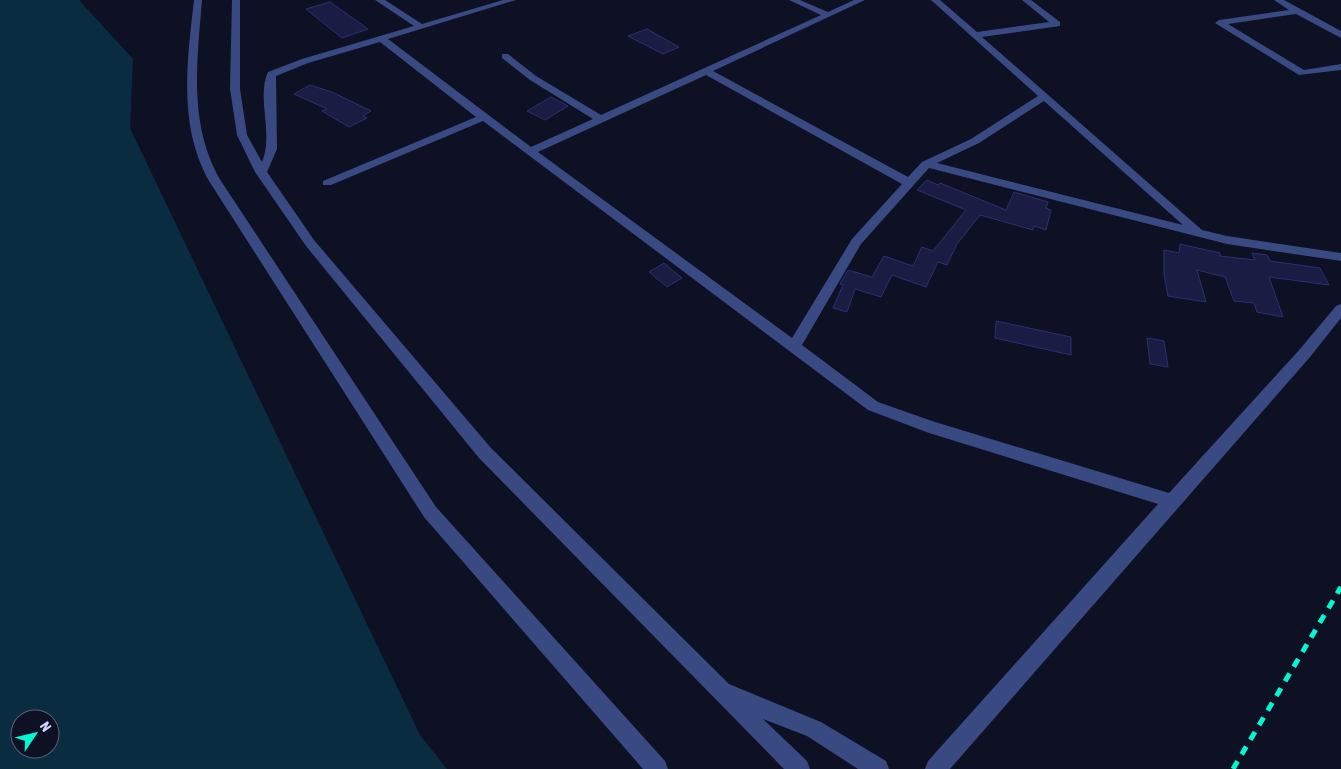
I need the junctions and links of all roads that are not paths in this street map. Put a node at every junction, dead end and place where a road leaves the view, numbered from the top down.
1 (198, 0) edge
2 (236, 0) edge
3 (379, 0) edge
4 (512, 0) edge
5 (793, 0) edge
6 (861, 0) edge
7 (934, 0) edge
8 (1026, 0) edge
9 (1278, 0) edge
10 (1298, 12) junction
11 (828, 15) junction
12 (421, 27) junction
13 (974, 35) junction
14 (1341, 35) edge
15 (381, 38) junction
16 (505, 56) dead end
17 (1341, 67) edge
18 (706, 71) junction
19 (1043, 97) junction
20 (484, 117) junction
21 (601, 119) junction
22 (531, 151) junction
23 (926, 164) junction
24 (262, 172) junction
25 (328, 183) dead end
26 (909, 183) junction
27 (1199, 232) junction
28 (1341, 257) edge
29 (1341, 309) edge
30 (793, 348) junction
31 (1172, 501) junction
32 (722, 692) junction
33 (657, 769) edge
34 (799, 769) edge
35 (878, 769) edge
36 (936, 769) edge

1 - 33 street
2 - 24 street
3 - 12 street
4 - 12 street
5 - 11 street
6 - 11 street
7 - 13 street
8 - 13 street
9 - 10 street
10 - 14 street
10 - 17 street
11 - 18 street
12 - 15 street
13 - 19 street
15 - 20 street
15 - 24 street
16 - 21 street
18 - 21 street
18 - 26 street
19 - 23 street
19 - 27 street
20 - 22 street
20 - 25 street
21 - 22 street
22 - 30 street
23 - 26 street
23 - 27 street
24 - 32 street
26 - 30 street
27 - 28 street
29 - 31 street
30 - 31 street
31 - 36 street
32 - 34 street
32 - 35 street

